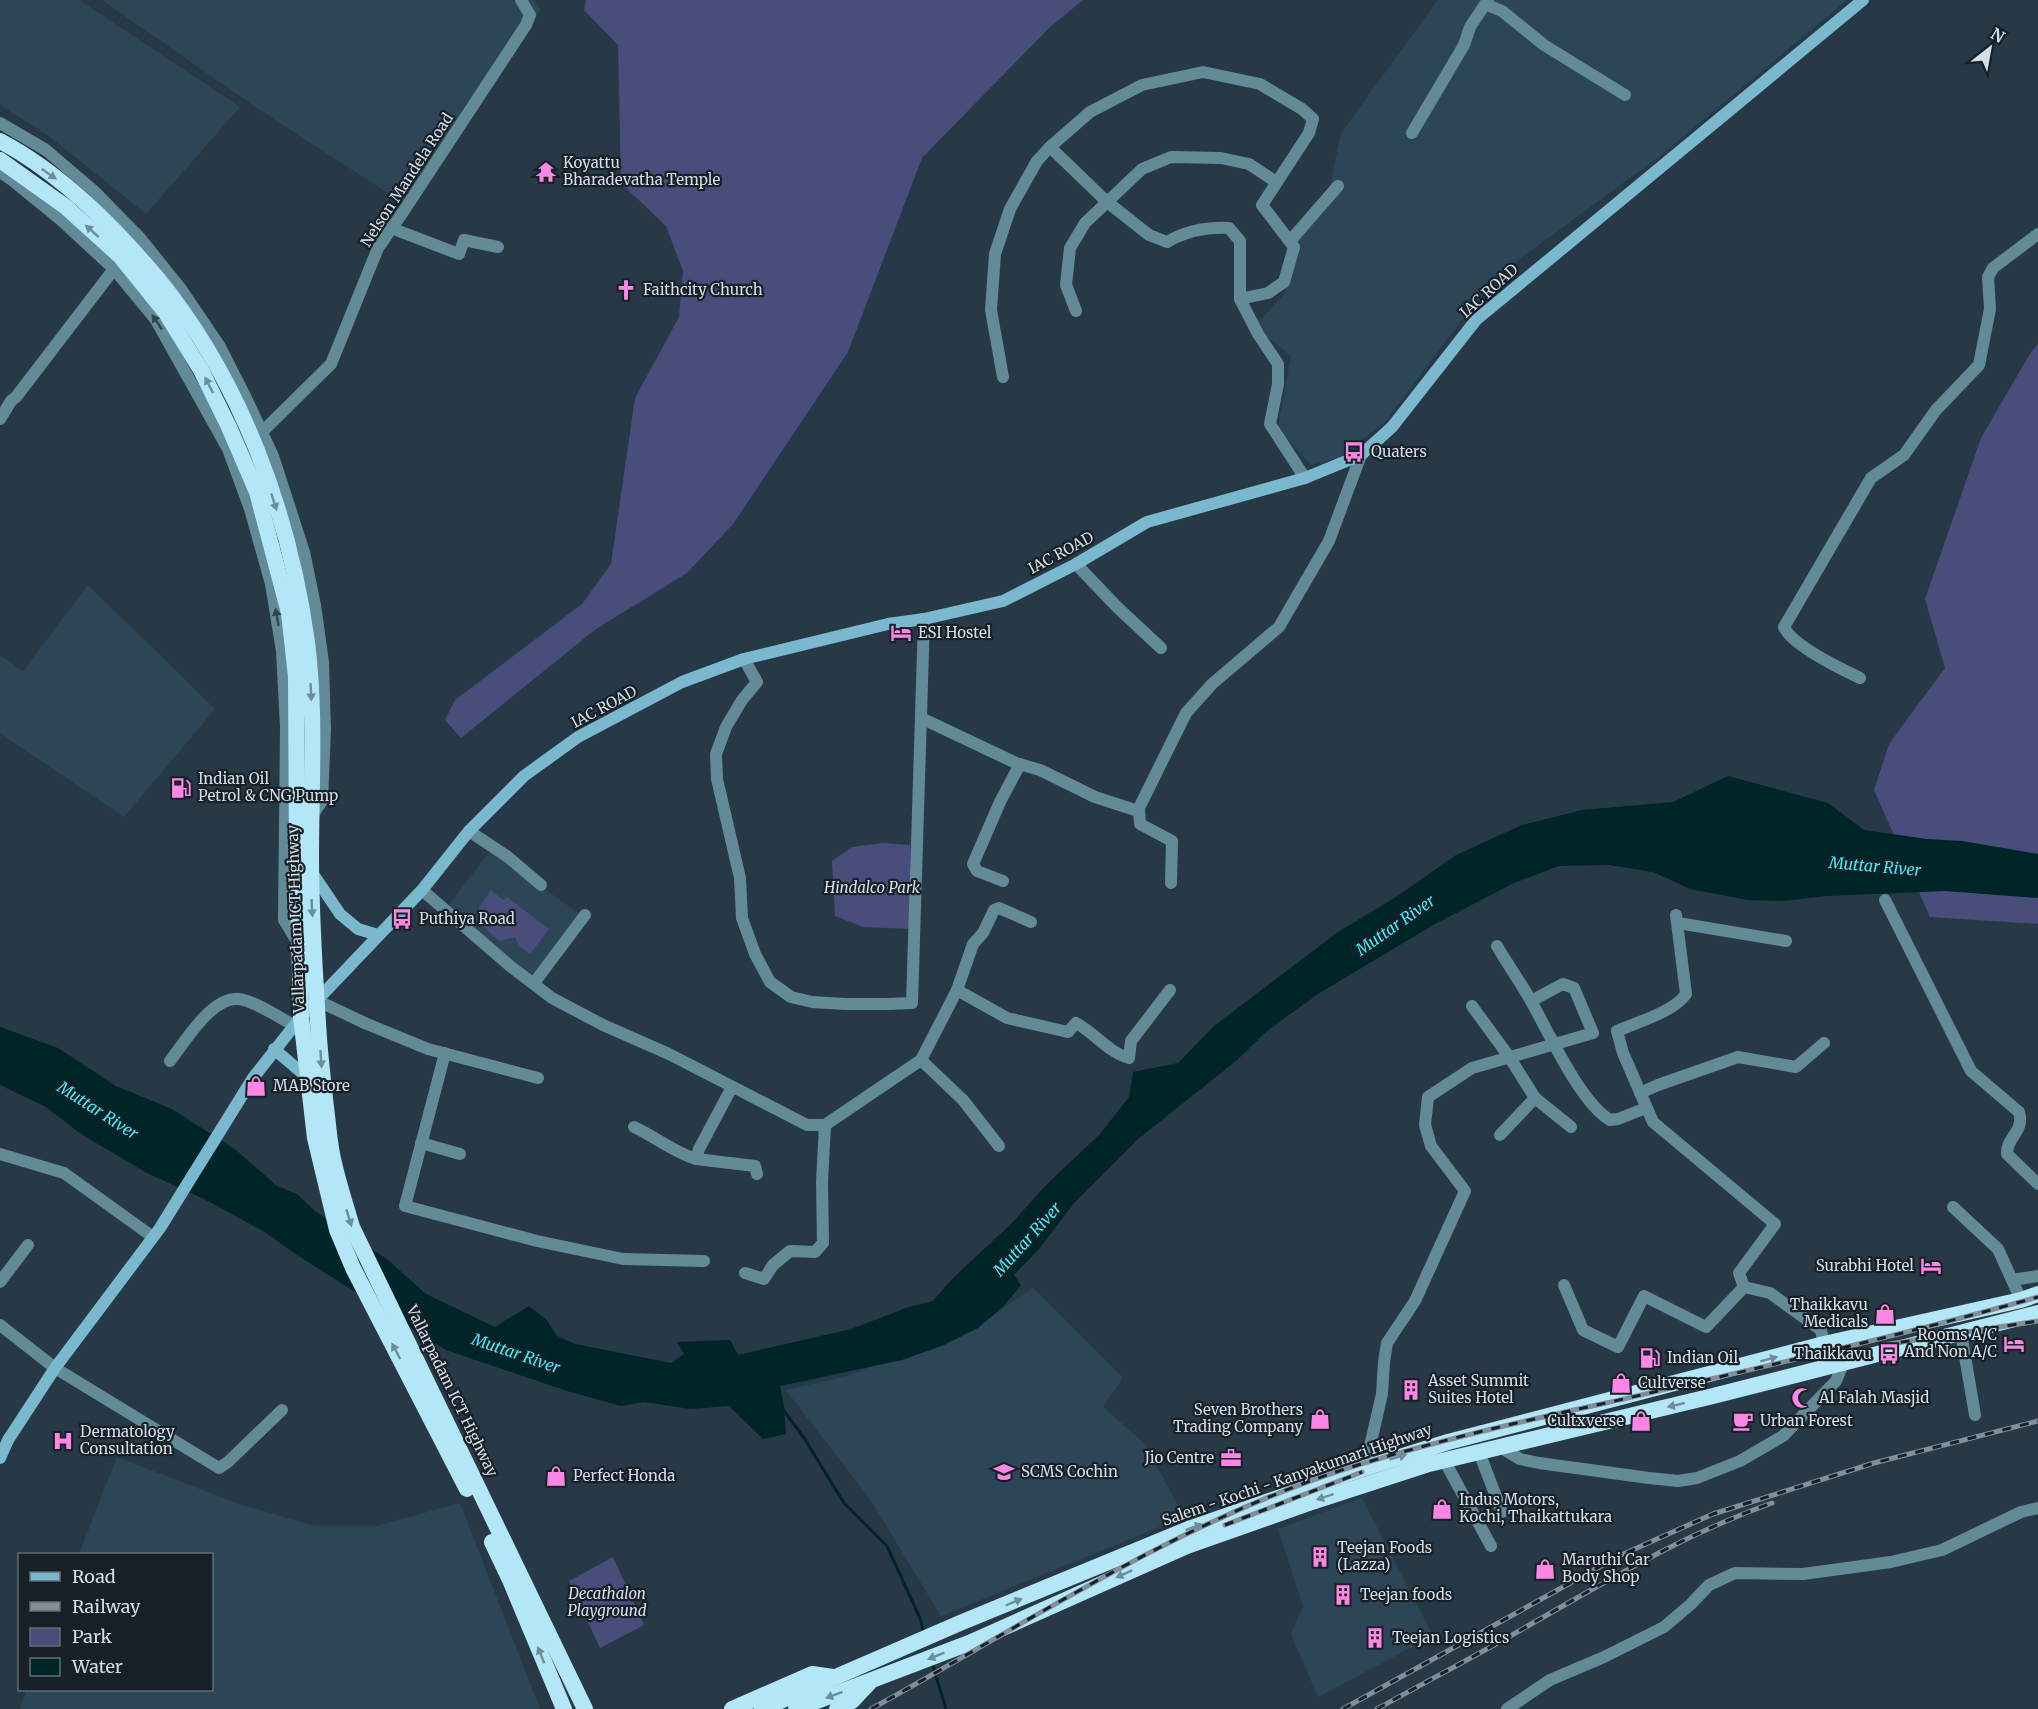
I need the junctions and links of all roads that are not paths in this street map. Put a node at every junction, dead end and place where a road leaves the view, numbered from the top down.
1 (521, 0) edge
2 (1863, 0) edge
3 (1488, 2) edge
4 (1625, 95) dead end
5 (0, 123) edge
6 (1412, 133) dead end
7 (0, 141) edge
8 (1050, 147) junction
9 (0, 160) edge
10 (0, 172) edge
11 (1276, 182) junction
12 (1338, 186) dead end
13 (1106, 201) junction
14 (391, 228) junction
15 (2038, 234) edge
16 (1290, 241) junction
17 (498, 247) dead end
18 (114, 269) junction
19 (1240, 299) junction
20 (1076, 311) dead end
21 (1003, 377) dead end
22 (0, 393) edge
23 (11, 401) junction
24 (0, 419) edge
25 (261, 432) junction
26 (1361, 455) junction
27 (1305, 478) junction
28 (1076, 564) junction
29 (924, 619) junction
30 (1161, 648) dead end
31 (744, 659) junction
32 (1860, 678) dead end
33 (921, 718) junction
34 (1020, 764) junction
35 (1138, 811) junction
36 (311, 816) junction
37 (469, 831) junction
38 (311, 871) junction
39 (1003, 881) dead end
40 (1171, 883) dead end
41 (541, 885) dead end
42 (422, 890) junction
43 (1885, 900) dead end
44 (585, 915) dead end
45 (1031, 922) dead end
46 (378, 935) junction
47 (1786, 941) dead end
48 (299, 944) junction
49 (1497, 946) dead end
50 (534, 983) junction
51 (957, 990) junction
52 (1170, 990) dead end
53 (316, 1000) junction
54 (1531, 1001) junction
55 (1472, 1006) dead end
56 (297, 1021) junction
57 (1824, 1043) dead end
58 (1553, 1044) junction
59 (274, 1049) junction
60 (445, 1053) junction
61 (1510, 1058) junction
62 (921, 1060) junction
63 (170, 1061) dead end
64 (308, 1078) junction
65 (538, 1078) dead end
66 (732, 1087) junction
67 (1640, 1093) junction
68 (1535, 1098) junction
69 (1646, 1108) junction
70 (825, 1125) junction
71 (1570, 1126) dead end
72 (634, 1127) dead end
73 (1500, 1135) dead end
74 (421, 1143) junction
75 (999, 1146) dead end
76 (0, 1154) edge
77 (460, 1154) dead end
78 (696, 1159) junction
79 (326, 1162) junction
80 (757, 1174) dead end
81 (2038, 1184) edge
82 (1953, 1207) dead end
83 (156, 1233) junction
84 (28, 1245) dead end
85 (704, 1261) dead end
86 (745, 1273) dead end
87 (2038, 1276) edge
88 (2012, 1280) junction
89 (0, 1281) edge
90 (1564, 1285) dead end
91 (1744, 1287) junction
92 (2038, 1294) edge
93 (2021, 1300) junction
94 (2038, 1312) edge
95 (0, 1325) edge
96 (1961, 1333) junction
97 (1824, 1344) junction
98 (1801, 1350) junction
99 (1843, 1364) junction
100 (55, 1368) junction
101 (1804, 1373) junction
102 (429, 1400) junction
103 (282, 1410) dead end
104 (1975, 1415) dead end
105 (1500, 1447) junction
106 (1479, 1452) junction
107 (0, 1458) edge
108 (1444, 1460) junction
109 (1365, 1468) junction
110 (2038, 1508) edge
111 (1502, 1512) dead end
112 (1491, 1546) dead end
113 (833, 1677) junction
114 (872, 1681) junction
115 (586, 1705) edge
116 (789, 1705) edge
117 (563, 1708) edge
118 (732, 1709) edge
119 (762, 1709) edge
120 (837, 1709) edge
121 (1507, 1709) edge

1 - 14 street, Nelson Mandela Road
2 - 26 main road, IAC ROAD
3 - 4 street
3 - 6 street
5 - 25 street
7 -> 36 highway, Vallarpadam ICT Highway
8 - 11 street
8 - 13 street
8 - 21 street
48 -> 9 highway, Vallarpadam ICT Highway
10 - 18 street
11 - 13 street
11 - 16 street
12 - 16 street
13 - 19 street
13 - 20 street
14 - 17 street
14 - 25 street, Nelson Mandela Road
15 - 32 street
16 - 19 street
18 - 23 street
48 -> 18 street
19 - 27 street
22 - 23 street
23 - 24 street
25 - 36 street
26 - 27 main road, IAC ROAD
26 - 35 street
27 - 28 main road, IAC ROAD
28 - 29 main road, IAC ROAD
28 - 30 street
29 - 31 main road, IAC ROAD
29 - 33 street
31 - 33 street
31 - 37 main road, IAC ROAD
33 - 34 street
34 - 35 street
34 - 39 street
35 - 40 street
36 - 38 highway, Vallarpadam ICT Highway
37 - 41 street
37 - 42 main road, IAC ROAD
38 - 46 main road
38 -> 53 highway, Vallarpadam ICT Highway
42 - 46 main road, IAC ROAD
42 - 50 street
43 - 81 street
44 - 50 street
45 - 51 street
46 - 53 main road, IAC ROAD
47 - 67 street
48 - 56 highway, Vallarpadam ICT Highway
49 - 54 street
50 - 66 street
51 - 52 street
51 - 62 street
53 - 56 main road, IAC ROAD
53 - 60 street
53 -> 79 highway, Vallarpadam ICT Highway
54 - 58 street
54 - 58 street
55 - 61 street
56 - 59 main road, IAC ROAD
56 - 63 street
56 - 64 highway, Vallarpadam ICT Highway
57 - 67 street
58 - 61 street
58 - 69 street
59 - 64 main road
59 - 83 main road, IAC ROAD
60 - 65 street
60 - 74 street
61 - 68 street
61 - 109 street
62 - 70 street
62 - 75 street
64 - 79 highway, Vallarpadam ICT Highway
66 - 70 street
66 - 78 street
67 - 69 street
68 - 71 street
68 - 73 street
69 - 91 street
70 - 86 street
72 - 78 street
74 - 77 street
74 - 85 street
76 - 83 street
78 - 80 street
79 - 102 highway, Vallarpadam ICT Highway
82 - 88 street
83 - 100 main road, IAC ROAD
84 - 89 street
87 - 88 street
88 - 93 street
90 - 91 street
91 - 97 street
92 - 93 highway, Salem - Kochi - Kanyakumari Highway
93 - 97 highway, Salem - Kochi - Kanyakumari Highway
94 - 96 highway, Salem - Kochi - Kanyakumari Highway
95 - 100 street
96 - 99 highway, Salem - Kochi - Kanyakumari Highway
96 - 104 street
97 - 98 highway, Salem - Kochi - Kanyakumari Highway
98 - 101 highway
109 -> 98 highway, Salem - Kochi - Kanyakumari Highway
99 - 101 highway, Salem - Kochi - Kanyakumari Highway
99 - 105 street
100 - 103 street
100 - 107 main road, IAC ROAD
101 -> 105 highway, Salem - Kochi - Kanyakumari Highway
102 - 115 highway, Vallarpadam ICT Highway
117 -> 102 highway, Vallarpadam ICT Highway
105 - 106 highway, Salem - Kochi - Kanyakumari Highway
106 - 108 highway, Salem - Kochi - Kanyakumari Highway
106 - 111 street
108 - 112 street
108 -> 114 highway, Salem - Kochi - Kanyakumari Highway
113 -> 109 highway, Salem - Kochi - Kanyakumari Highway
110 - 121 street
113 - 116 highway, Salem - Kochi - Kanyakumari Highway
113 - 118 highway
114 -> 116 highway, Salem - Kochi - Kanyakumari Highway
114 - 120 highway
116 - 119 highway, Salem - Kochi - Kanyakumari Highway

